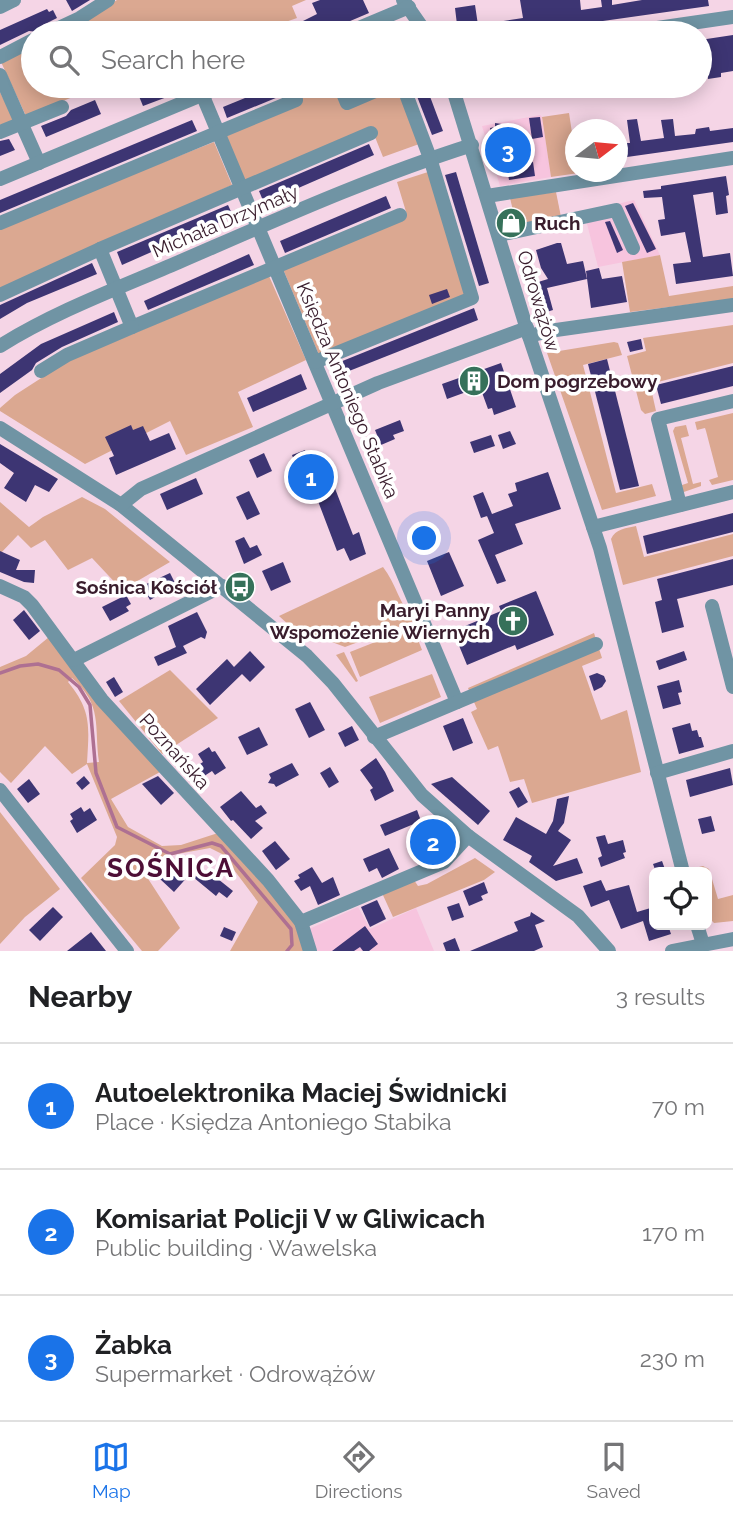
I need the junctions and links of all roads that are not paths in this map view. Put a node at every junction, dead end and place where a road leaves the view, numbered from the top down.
1 (14, 0) edge
2 (108, 0) edge
3 (406, 4) edge
4 (0, 7) edge
5 (733, 17) edge
6 (74, 21) edge
7 (385, 21) edge
8 (418, 21) edge
9 (706, 21) edge
10 (21, 46) edge
11 (0, 57) edge
12 (0, 75) edge
13 (193, 98) edge
14 (204, 98) edge
15 (295, 98) edge
16 (345, 98) edge
17 (359, 98) edge
18 (408, 98) edge
19 (456, 98) edge
20 (62, 107) dead end
21 (22, 123) junction
22 (0, 132) edge
23 (371, 133) dead end
24 (218, 134) junction
25 (472, 145) junction
26 (430, 158) junction
27 (733, 159) edge
28 (39, 163) junction
29 (0, 179) edge
30 (241, 189) junction
31 (487, 196) junction
32 (400, 215) dead end
33 (0, 223) edge
34 (257, 228) junction
35 (499, 236) junction
36 (633, 248) dead end
37 (100, 249) junction
38 (274, 268) junction
39 (116, 289) junction
40 (0, 295) edge
41 (733, 305) edge
42 (132, 327) junction
43 (528, 332) junction
44 (0, 346) edge
45 (315, 362) junction
46 (41, 371) dead end
47 (733, 401) edge
48 (333, 404) junction
49 (0, 428) edge
50 (733, 492) edge
51 (121, 505) junction
52 (680, 505) junction
53 (593, 527) junction
54 (0, 586) edge
55 (222, 586) junction
56 (712, 606) dead end
57 (596, 644) dead end
58 (74, 660) junction
59 (733, 687) edge
60 (457, 702) junction
61 (374, 737) junction
62 (733, 751) edge
63 (657, 773) junction
64 (0, 790) edge
65 (468, 836) junction
66 (682, 867) edge
67 (301, 922) junction
68 (699, 930) edge
69 (733, 939) edge
70 (703, 944) junction
71 (127, 951) edge
72 (310, 951) edge
73 (608, 951) edge
74 (672, 951) edge

1 - 4 street
2 - 6 street
3 - 7 street
3 - 8 street
5 - 9 street
10 - 11 street
12 - 21 street
13 - 28 street
14 - 24 street, Księdza Antoniego Stabika
15 - 24 street
16 - 17 street
18 - 26 street
19 - 25 street, Odrowążów
20 - 21 street
21 - 22 street
21 - 28 street
23 - 30 street
24 - 30 street, Księdza Antoniego Stabika
24 - 33 street
25 - 26 street, Michała Drzymały
25 - 31 street, Odrowążów
26 - 34 street, Michała Drzymały
26 - 45 street
27 - 31 street
28 - 29 street
30 - 34 street, Księdza Antoniego Stabika
30 - 37 street
31 - 35 street, Odrowążów
32 - 38 street
34 - 38 street, Księdza Antoniego Stabika
34 - 39 street, Michała Drzymały
35 - 36 street
35 - 43 street, Odrowążów
37 - 39 street
37 - 40 street
38 - 42 street
38 - 45 street, Księdza Antoniego Stabika
39 - 42 street
39 - 44 street, Michała Drzymały
41 - 43 street
42 - 46 street
43 - 48 street
43 - 53 street, Odrowążów
45 - 48 street, Księdza Antoniego Stabika
47 - 52 street
48 - 51 street
48 - 60 street, Księdza Antoniego Stabika
49 - 51 street
50 - 52 street
51 - 55 street
52 - 53 street
53 - 63 street, Odrowążów
54 - 58 street, Poznańska
55 - 58 street
55 - 61 street
56 - 59 street
57 - 60 street
58 - 67 street, Poznańska
60 - 61 street
61 - 65 street
62 - 63 street
63 - 66 street, Odrowążów
64 - 71 street
65 - 67 street
65 - 73 street
67 - 72 street, Poznańska
68 - 70 street
69 - 70 street
70 - 74 street

